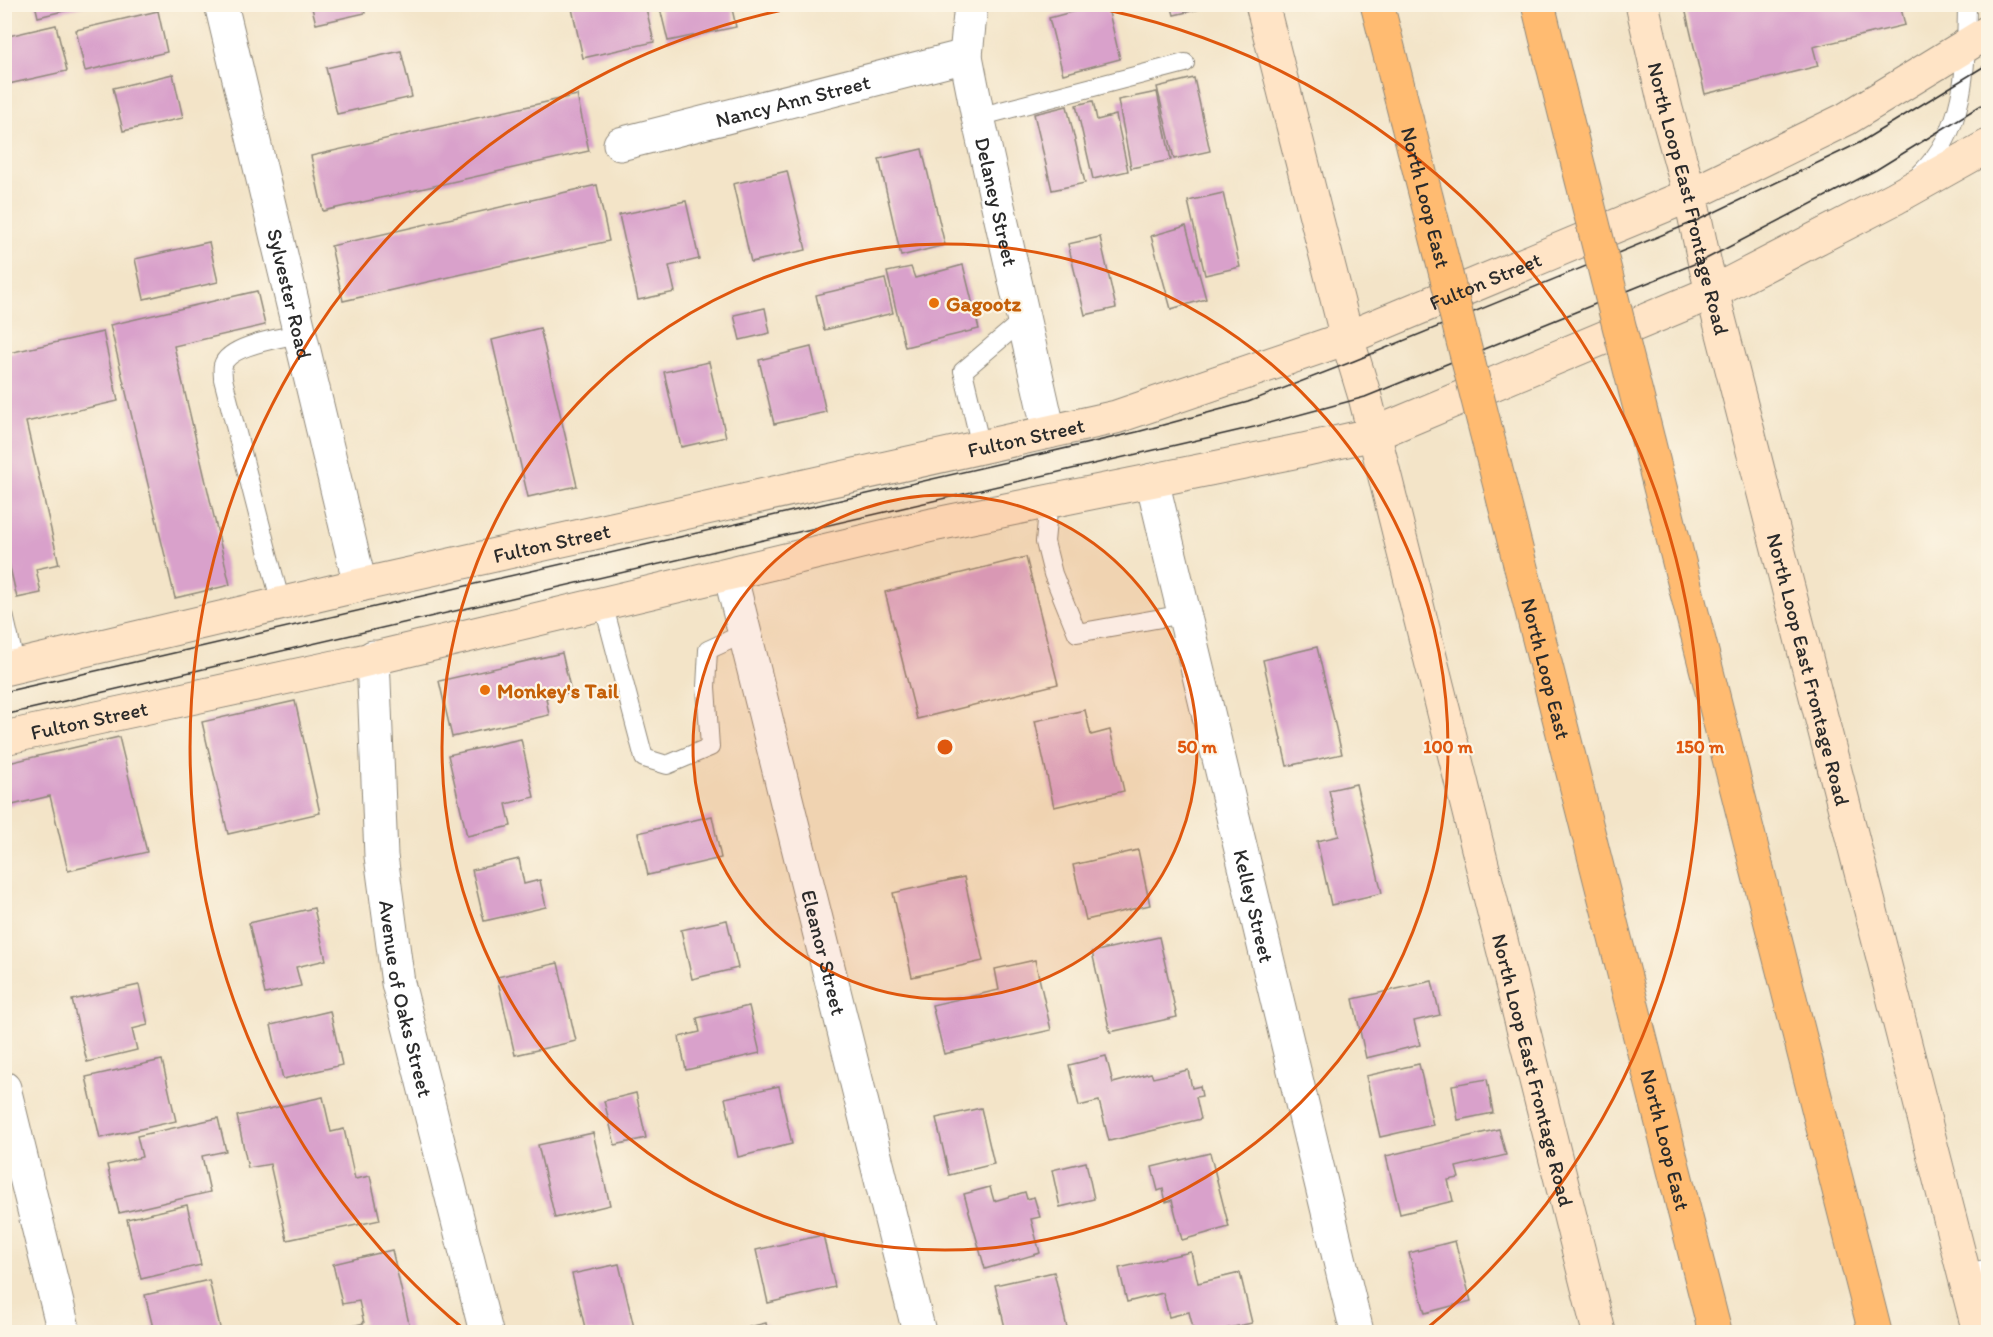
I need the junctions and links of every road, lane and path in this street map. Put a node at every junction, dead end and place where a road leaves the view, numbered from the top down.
1 (221, 4) edge
2 (971, 4) edge
3 (1262, 4) edge
4 (1377, 4) edge
5 (1538, 4) edge
6 (1642, 4) edge
7 (1967, 4) edge
8 (1977, 39) edge
9 (966, 56) junction
10 (1185, 63) dead end
11 (978, 117) junction
12 (620, 144) dead end
13 (1989, 146) edge
14 (1690, 195) junction
15 (1895, 198) junction
16 (1713, 292) junction
17 (1024, 319) junction
18 (299, 334) junction
19 (1347, 338) junction
20 (1049, 432) junction
21 (1374, 434) junction
22 (981, 447) junction
23 (1152, 480) junction
24 (1049, 500) junction
25 (730, 574) junction
26 (360, 585) junction
27 (603, 603) junction
28 (281, 604) junction
29 (1184, 614) junction
30 (4, 615) edge
31 (745, 633) junction
32 (373, 657) junction
33 (10, 668) edge
34 (4, 738) edge
35 (4, 1088) edge
36 (1976, 1272) edge
37 (64, 1332) edge
38 (486, 1332) edge
39 (920, 1332) edge
40 (1357, 1332) edge
41 (1599, 1332) edge
42 (1715, 1332) edge
43 (1875, 1332) edge
44 (1979, 1332) edge

1 - 18 street, Sylvester Road
2 - 9 street, Delaney Street
3 - 19 main road, North Loop East Frontage Road
4 - 42 highway, North Loop East, bridge
5 - 43 highway, bridge
6 - 14 main road, North Loop East Frontage Road
7 - 8 lane
8 - 14 main road, Fulton Street
8 - 15 lane
9 - 11 street, Delaney Street
9 - 12 street, Nancy Ann Street
10 - 11 lane
11 - 17 street, Delaney Street
13 - 15 main road, Fulton Street
14 - 16 main road, North Loop East Frontage Road
14 - 19 main road, Fulton Street
15 - 16 main road, Fulton Street
16 - 21 main road, Fulton Street
16 - 36 main road, North Loop East Frontage Road
17 - 20 street, Delaney Street
17 - 22 lane
18 - 26 street, Sylvester Road
18 - 28 lane
19 - 20 main road, Fulton Street
19 - 21 main road, North Loop East Frontage Road
20 - 22 main road, Fulton Street
21 - 23 main road, Fulton Street
21 - 41 main road, North Loop East Frontage Road
22 - 26 main road, Fulton Street
23 - 24 main road, Fulton Street
23 - 29 street, Kelley Street
24 - 25 main road, Fulton Street
24 - 29 lane
25 - 27 main road, Fulton Street
25 - 31 street, Eleanor Street
26 - 28 main road, Fulton Street
27 - 31 lane
27 - 32 main road, Fulton Street
28 - 33 main road, Fulton Street
29 - 40 street, Kelley Street
30 - 33 lane
31 - 39 street, Eleanor Street
32 - 34 main road, Fulton Street
32 - 38 street, Avenue of Oaks Street
35 - 37 street
36 - 44 main road, North Loop East Frontage Road

